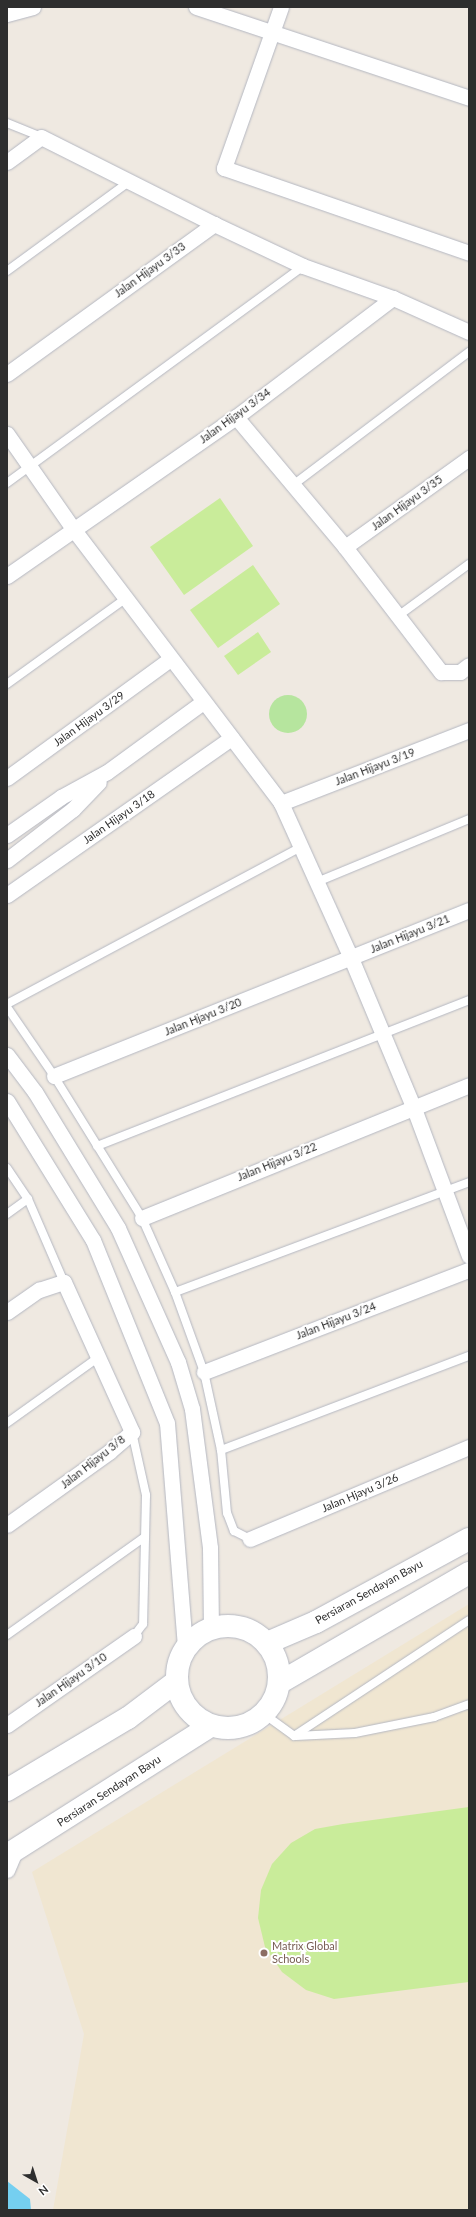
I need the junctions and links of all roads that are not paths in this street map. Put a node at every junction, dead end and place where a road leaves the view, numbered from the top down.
1 (33, 7) edge
2 (196, 7) edge
3 (281, 7) edge
4 (7, 14) edge
5 (272, 32) junction
6 (469, 98) edge
7 (7, 123) edge
8 (41, 137) junction
9 (7, 162) edge
10 (130, 181) junction
11 (214, 224) junction
12 (469, 253) edge
13 (303, 266) junction
14 (7, 271) edge
15 (393, 298) junction
16 (469, 332) edge
17 (469, 352) edge
18 (7, 374) edge
19 (236, 417) junction
20 (7, 434) edge
21 (469, 458) edge
22 (30, 467) junction
23 (7, 483) edge
24 (293, 485) junction
25 (74, 530) junction
26 (345, 547) junction
27 (469, 564) edge
28 (7, 576) edge
29 (126, 599) junction
30 (398, 616) junction
31 (170, 659) junction
32 (464, 669) edge
33 (7, 684) edge
34 (203, 702) junction
35 (469, 730) edge
36 (231, 738) junction
37 (107, 772) junction
38 (7, 778) edge
39 (281, 804) junction
40 (469, 819) edge
41 (7, 835) edge
42 (301, 847) junction
43 (7, 860) edge
44 (317, 882) junction
45 (7, 895) edge
46 (469, 910) edge
47 (351, 958) junction
48 (469, 1000) edge
49 (7, 1005) edge
50 (383, 1034) junction
51 (7, 1056) edge
52 (54, 1076) junction
53 (469, 1085) edge
54 (7, 1101) edge
55 (413, 1106) junction
56 (97, 1146) junction
57 (7, 1168) edge
58 (469, 1182) edge
59 (446, 1191) junction
60 (28, 1199) junction
61 (7, 1214) edge
62 (142, 1218) junction
63 (469, 1256) edge
64 (469, 1270) edge
65 (64, 1282) junction
66 (175, 1292) junction
67 (7, 1312) edge
68 (469, 1356) edge
69 (99, 1357) junction
70 (204, 1372) junction
71 (7, 1423) edge
72 (132, 1432) junction
73 (469, 1447) edge
74 (221, 1450) junction
75 (7, 1525) edge
76 (145, 1537) junction
77 (469, 1539) edge
78 (250, 1540) joint
79 (469, 1573) edge
80 (469, 1620) edge
81 (211, 1629) junction
82 (7, 1635) edge
83 (134, 1636) joint
84 (267, 1643) junction
85 (185, 1649) junction
86 (177, 1681) junction
87 (279, 1684) junction
88 (469, 1704) edge
89 (264, 1714) junction
90 (7, 1725) edge
91 (210, 1726) junction
92 (294, 1736) junction
93 (7, 1790) edge
94 (10, 1858) edge

1 - 4 street
2 - 5 street
3 - 5 street
5 - 6 street
5 - 12 street
7 - 8 lane
8 - 9 street
8 - 10 street
10 - 11 street
10 - 14 lane
11 - 13 street
11 - 18 street, Jalan Hijayu 3/33
13 - 15 street
13 - 22 lane
15 - 16 street
15 - 19 street, Jalan Hijayu 3/34
17 - 24 lane
19 - 24 street
19 - 25 street, Jalan Hijayu 3/34
20 - 22 street
21 - 26 street, Jalan Hijayu 3/35
22 - 23 lane
22 - 25 street
24 - 26 street
25 - 28 street, Jalan Hijayu 3/34
25 - 29 street
26 - 30 street
27 - 30 lane
29 - 31 street
29 - 33 lane
30 - 32 street
31 - 34 street
31 - 38 street, Jalan Hijayu 3/29
34 - 36 street
34 - 37 street
35 - 39 street, Jalan Hijayu 3/19
36 - 39 street
36 - 45 street, Jalan Hijayu 3/18
37 - 41 street
37 - 43 street
39 - 42 street
40 - 44 lane
42 - 44 street
42 - 49 lane
44 - 47 street
46 - 47 street, Jalan Hijayu 3/21
47 - 50 street
47 - 52 street, Jalan Hjayu 3/20
48 - 50 lane
49 - 52 lane
50 - 55 street
50 - 56 lane
51 - 81 street
52 - 56 lane
53 - 55 street, Jalan Hijayu 3/22
54 - 85 street
55 - 59 street
55 - 62 street, Jalan Hijayu 3/22
56 - 62 lane
57 - 60 lane
58 - 59 lane
59 - 63 street
59 - 66 lane
60 - 61 lane
60 - 65 lane
62 - 66 lane
64 - 70 street, Jalan Hijayu 3/24
65 - 67 street
65 - 69 street, Jalan Hijayu 3/8
66 - 70 lane
68 - 74 lane
69 - 71 lane
69 - 72 street, Jalan Hijayu 3/8
70 - 74 lane
72 - 75 street, Jalan Hijayu 3/8
72 - 76 lane
73 - 78 street, Jalan Hjayu 3/26
74 - 78 lane
76 - 82 lane
76 - 83 lane
77 - 84 street, Persiaran Sendayan Bayu
79 - 87 street
80 - 92 lane
81 - 84 street
81 - 85 street
83 - 90 street, Jalan Hijayu 3/10
84 - 87 street
85 - 86 street
86 - 91 street
86 - 93 street
87 - 89 street
88 - 92 lane
89 - 91 street
89 - 92 lane
91 - 94 street, Persiaran Sendayan Bayu

